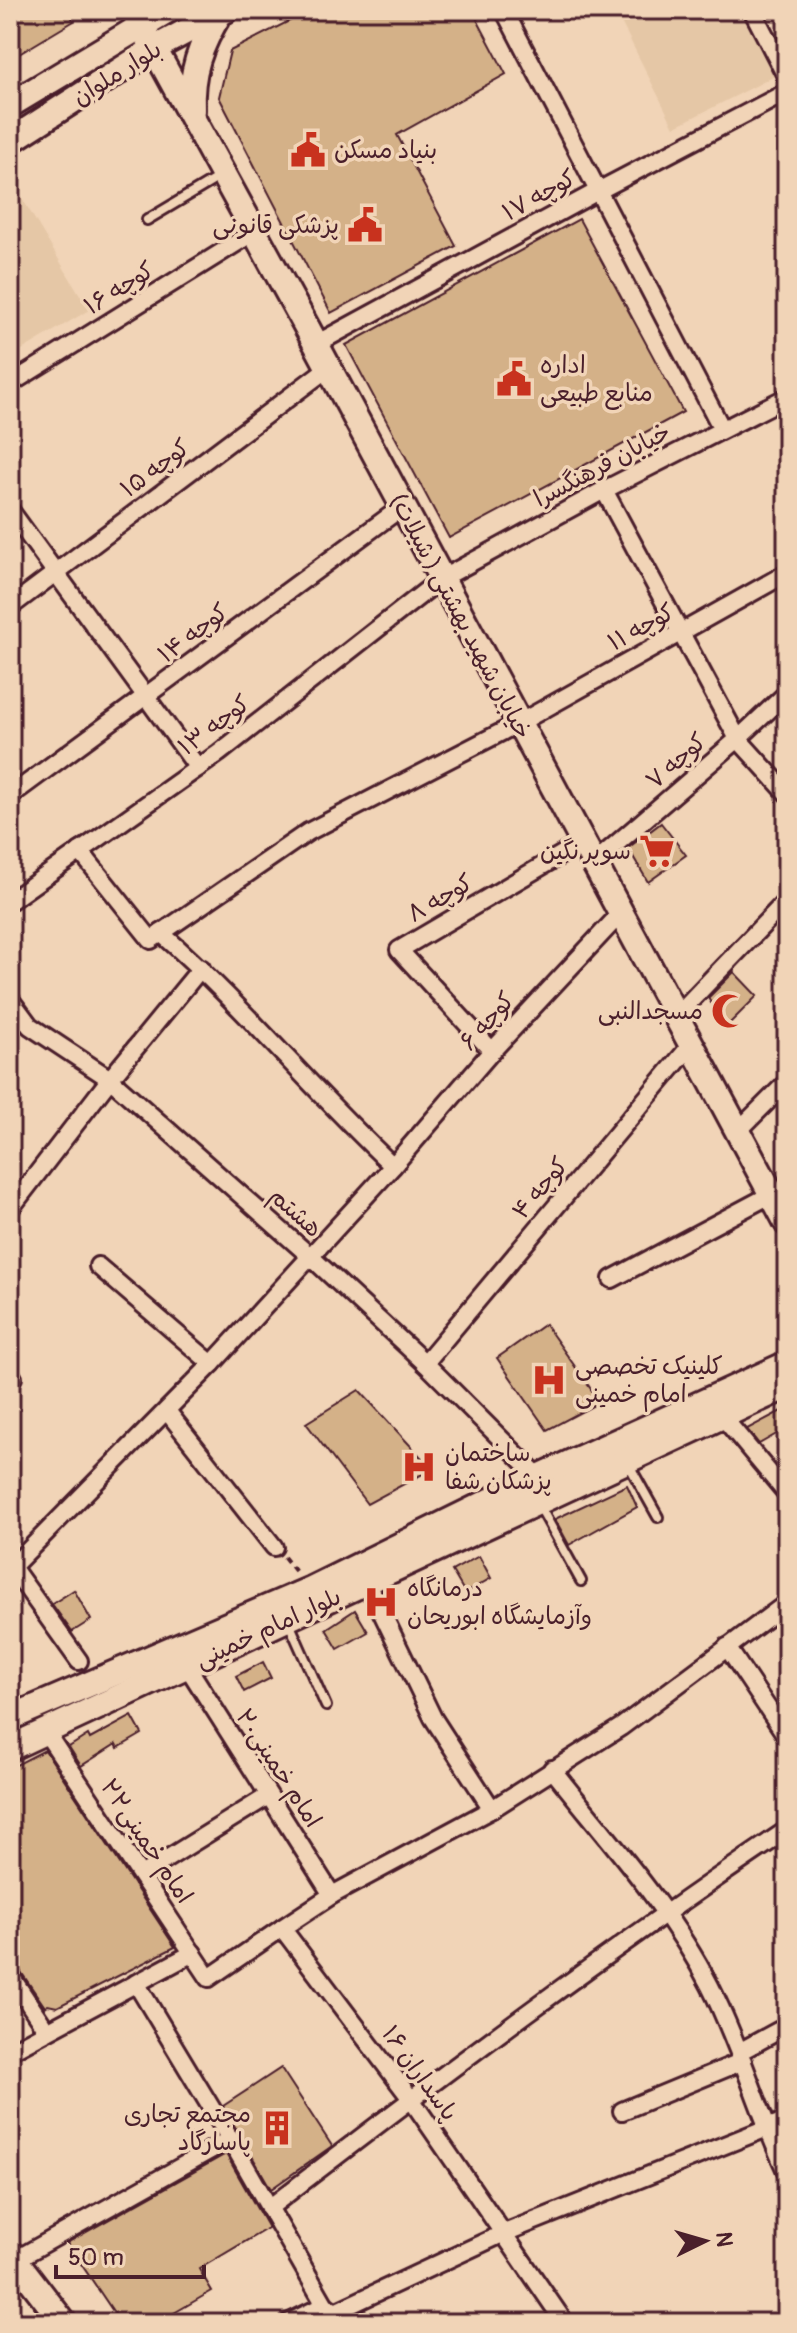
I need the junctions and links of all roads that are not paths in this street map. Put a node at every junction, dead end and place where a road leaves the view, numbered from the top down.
1 (168, 10) edge
2 (504, 10) edge
3 (752, 10) edge
4 (223, 12) edge
5 (137, 17) edge
6 (155, 48) junction
7 (787, 78) edge
8 (787, 92) edge
9 (10, 105) edge
10 (192, 116) junction
11 (10, 141) edge
12 (223, 174) junction
13 (598, 191) junction
14 (147, 220) dead end
15 (254, 232) junction
16 (316, 344) junction
17 (328, 368) junction
18 (10, 384) edge
19 (787, 397) edge
20 (722, 429) junction
21 (604, 490) junction
22 (402, 507) junction
23 (10, 510) edge
24 (54, 573) junction
25 (787, 573) edge
26 (441, 579) junction
27 (10, 607) edge
28 (681, 633) junction
29 (787, 693) edge
30 (147, 698) junction
31 (519, 723) junction
32 (738, 739) junction
33 (198, 768) junction
34 (787, 793) edge
35 (10, 796) edge
36 (80, 851) junction
37 (588, 853) junction
38 (787, 900) edge
39 (10, 901) edge
40 (621, 913) junction
41 (161, 933) junction
42 (201, 968) junction
43 (10, 999) edge
44 (676, 1016) junction
45 (691, 1045) junction
46 (492, 1051) junction
47 (110, 1079) junction
48 (787, 1082) edge
49 (738, 1131) junction
50 (393, 1166) junction
51 (781, 1205) edge
52 (10, 1209) edge
53 (311, 1257) junction
54 (98, 1266) dead end
55 (612, 1279) dead end
56 (425, 1363) junction
57 (212, 1364) junction
58 (787, 1364) edge
59 (10, 1374) edge
60 (10, 1382) edge
61 (787, 1386) edge
62 (167, 1411) junction
63 (722, 1416) junction
64 (626, 1461) junction
65 (538, 1489) junction
66 (787, 1494) edge
67 (658, 1517) dead end
68 (274, 1547) road end
69 (11, 1568) edge
70 (581, 1581) dead end
71 (367, 1582) junction
72 (787, 1603) edge
73 (287, 1619) junction
74 (727, 1647) junction
75 (79, 1661) dead end
76 (187, 1666) junction
77 (326, 1706) dead end
78 (10, 1718) edge
79 (45, 1731) junction
80 (787, 1737) edge
81 (10, 1747) edge
82 (552, 1769) junction
83 (268, 1796) junction
84 (492, 1809) junction
85 (787, 1830) edge
86 (141, 1875) junction
87 (332, 1895) junction
88 (666, 1912) junction
89 (282, 1928) junction
90 (193, 1953) junction
91 (10, 1975) edge
92 (136, 1983) junction
93 (787, 2026) edge
94 (47, 2031) junction
95 (10, 2051) edge
96 (741, 2056) junction
97 (411, 2099) junction
98 (622, 2111) dead end
99 (787, 2120) edge
100 (766, 2130) junction
101 (230, 2139) junction
102 (787, 2173) edge
103 (269, 2208) junction
104 (502, 2234) junction
105 (12, 2256) edge
106 (325, 2305) junction
107 (64, 2323) edge
108 (288, 2323) edge
109 (565, 2323) edge

1 - 5 main road, بلوار ملوان
2 - 13 street
3 - 7 street
4 - 6 main road, بلوار ملوان
4 - 10 main road
5 - 6 main road, خیابان شهید بهشتی ( شیلات)
5 - 9 main road, بلوار ملوان
6 - 10 main road, خیابان شهید بهشتی ( شیلات)
6 - 11 main road, بلوار ملوان
8 - 13 street, کوچه ۱۷
10 - 12 main road, خیابان شهید بهشتی ( شیلات)
12 - 14 lane
12 - 15 main road, خیابان شهید بهشتی ( شیلات)
13 - 16 street, کوچه ۱۷
13 - 20 street
15 - 16 main road, خیابان شهید بهشتی ( شیلات)
15 - 18 street, کوچه ۱۶
16 - 17 main road, خیابان شهید بهشتی ( شیلات)
17 - 22 main road, خیابان شهید بهشتی ( شیلات)
17 - 24 street, کوچه ۱۵
19 - 20 street, خیابان فرهنگسرا
20 - 21 street, خیابان فرهنگسرا
21 - 26 street, خیابان فرهنگسرا
21 - 28 street
22 - 26 main road, خیابان شهید بهشتی ( شیلات)
22 - 30 street, کوچه ۱۴
23 - 24 street
24 - 27 street, کوچه ۱۵
24 - 30 street
25 - 28 street, کوچه ۱۱
26 - 31 main road, خیابان شهید بهشتی ( شیلات)
26 - 33 street, کوچه ۱۳
28 - 31 street, کوچه ۱۱
28 - 32 street
29 - 32 street, کوچه ۷
30 - 33 street
30 - 35 street, کوچه ۱۴
31 - 37 main road, خیابان شهید بهشتی ( شیلات)
31 - 41 street, کوچه ۱۱
32 - 34 street
32 - 37 street, کوچه ۷
33 - 36 street, کوچه ۱۳
36 - 39 street, کوچه ۱۳
36 - 41 street
37 - 40 main road, خیابان شهید بهشتی ( شیلات)
37 - 46 street, کوچه ۸
38 - 44 street
40 - 44 main road, خیابان شهید بهشتی ( شیلات)
40 - 46 street, کوچه ۶
41 - 42 street
42 - 47 street
42 - 50 street
43 - 47 street, هشتم
44 - 45 main road, خیابان شهید بهشتی ( شیلات)
45 - 49 main road, خیابان شهید بهشتی ( شیلات)
45 - 56 street, کوچه ۴
46 - 50 street, کوچه ۶
47 - 52 street
47 - 53 street, هشتم
48 - 49 street
49 - 51 main road, خیابان شهید بهشتی ( شیلات)
50 - 53 street, کوچه ۶
51 - 55 street
53 - 56 street, هشتم
53 - 57 street, کوچه ۶
54 - 57 street
56 - 65 street, هشتم
57 - 62 street, کوچه ۶
58 - 65 main road, بلوار امام خمینی
59 - 60 street
61 - 63 main road, بلوار امام خمینی
62 - 68 street
62 - 69 street, کوچه ۶
63 - 64 main road, بلوار امام خمینی
63 - 66 street
64 - 65 main road, بلوار امام خمینی
64 - 67 lane
65 - 70 lane
65 - 71 main road, بلوار امام خمینی
65 - 78 main road, بلوار امام خمینی
69 - 75 street
71 - 73 main road, بلوار امام خمینی
71 - 84 street
72 - 74 street
73 - 76 main road, بلوار امام خمینی
73 - 77 lane
74 - 80 street
74 - 82 street
76 - 79 main road, بلوار امام خمینی
76 - 83 street, امام خمینی۲۰
79 - 81 main road, بلوار امام خمینی
79 - 86 street, امام خمینی۲۲
82 - 84 street
82 - 88 street
83 - 86 street
83 - 87 street, امام خمینی۲۰
84 - 87 street
85 - 88 street
86 - 90 street, امام خمینی۲۲
87 - 89 street
88 - 96 street
88 - 97 street
89 - 90 street, امام خمینی۲۲
89 - 97 street, پاسداران ۱۶
90 - 92 street
91 - 94 street
92 - 94 street
92 - 101 street
93 - 96 street
94 - 95 street
96 - 98 street
96 - 100 street
97 - 103 street
97 - 104 street, پاسداران ۱۶
99 - 100 street
100 - 102 street
100 - 104 street
101 - 103 street
101 - 105 street
103 - 106 street
104 - 106 street
104 - 109 street, پاسداران ۱۶
105 - 107 main road
106 - 108 street

